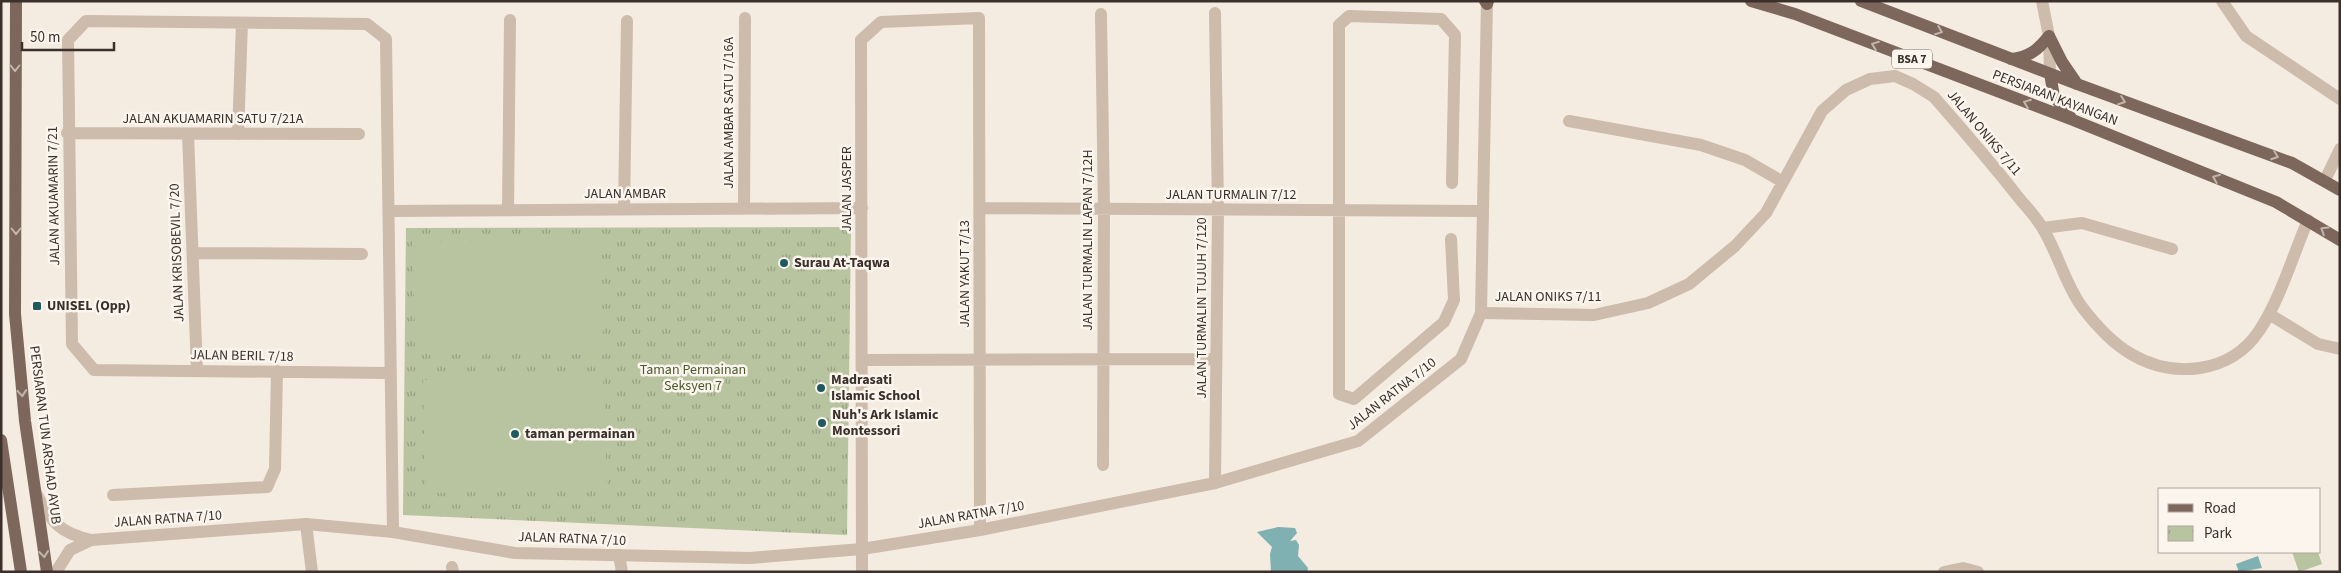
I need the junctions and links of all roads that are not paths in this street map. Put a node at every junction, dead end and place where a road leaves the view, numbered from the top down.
1 (16, 1) edge
2 (26, 1) edge
3 (1751, 1) edge
4 (1861, 1) edge
5 (2042, 1) edge
6 (2222, 1) edge
7 (1487, 2) edge
8 (1215, 13) dead end
9 (1101, 14) dead end
10 (744, 18) dead end
11 (15, 19) junction
12 (510, 20) dead end
13 (627, 21) dead end
14 (242, 23) junction
15 (2049, 36) junction
16 (862, 40) joint
17 (2011, 59) junction
18 (2050, 74) junction
19 (2077, 84) junction
20 (2340, 99) edge
21 (2072, 120) junction
22 (1569, 121) dead end
23 (68, 133) junction
24 (188, 134) junction
25 (238, 134) junction
26 (359, 134) dead end
27 (2340, 149) edge
28 (2325, 180) junction
29 (1783, 182) junction
30 (1452, 183) dead end
31 (2340, 190) edge
32 (744, 208) junction
33 (862, 208) junction
34 (980, 208) junction
35 (624, 209) junction
36 (1104, 209) junction
37 (508, 210) junction
38 (1218, 210) junction
39 (1339, 210) junction
40 (388, 211) junction
41 (1481, 211) junction
42 (2308, 220) junction
43 (2043, 228) junction
44 (1451, 240) dead end
45 (2340, 240) edge
46 (2172, 250) dead end
47 (192, 253) junction
48 (362, 254) dead end
49 (1481, 313) junction
50 (2269, 314) junction
51 (2340, 350) edge
52 (1103, 359) junction
53 (1216, 359) junction
54 (862, 360) junction
55 (980, 360) junction
56 (94, 370) joint
57 (197, 371) junction
58 (277, 372) junction
59 (390, 373) junction
60 (2, 445) edge
61 (1102, 465) dead end
62 (1215, 483) junction
63 (37, 495) junction
64 (113, 495) dead end
65 (306, 524) junction
66 (980, 530) junction
67 (393, 532) junction
68 (90, 540) junction
69 (862, 549) junction
70 (619, 555) junction
71 (21, 572) edge
72 (47, 572) edge
73 (56, 572) edge
74 (312, 572) edge
75 (622, 572) edge
76 (862, 572) edge
77 (1944, 572) edge
78 (1978, 572) edge

1 - 11 main road, PERSIARAN TUN ARSHAD AYUB
2 - 11 main road
21 -> 3 main road, PERSIARAN KAYANGAN / BSA 7
4 -> 17 main road, PERSIARAN KAYANGAN / BSA 7
5 - 15 street
6 - 20 street
7 - 41 street, JALAN RATNA 7/10
8 - 38 street, JALAN TURMALIN TUJUH 7/120
9 - 36 street, JALAN TURMALIN LAPAN 7/12H
10 - 32 street, JALAN AMBAR SATU 7/16A
11 -> 63 main road, PERSIARAN TUN ARSHAD AYUB
12 - 37 street
13 - 35 street
14 - 23 street, JALAN AKUAMARIN 7/21
14 - 25 street
14 - 40 street
15 - 17 main road
15 - 18 street
15 - 19 main road
16 - 33 street, JALAN JASPER
16 - 34 street, JALAN YAKUT 7/13
17 - 18 main road, PERSIARAN KAYANGAN / BSA 7
18 - 19 main road, PERSIARAN KAYANGAN / BSA 7
18 - 21 main road
19 -> 28 main road, PERSIARAN KAYANGAN / BSA 7
42 -> 21 main road, PERSIARAN KAYANGAN / BSA 7
22 - 29 street
23 - 24 street, JALAN AKUAMARIN SATU 7/21A
23 - 56 street, JALAN AKUAMARIN 7/21
24 - 25 street, JALAN AKUAMARIN SATU 7/21A
24 - 47 street, JALAN KRISOBEVIL 7/20
25 - 26 street, JALAN AKUAMARIN SATU 7/21A
27 - 28 street
28 - 31 main road, PERSIARAN KAYANGAN / BSA 7
29 - 43 street, JALAN ONIKS 7/11
29 - 49 street, JALAN ONIKS 7/11
30 - 39 street
32 - 33 street, JALAN AMBAR
32 - 35 street, JALAN AMBAR
33 - 54 street, JALAN JASPER
34 - 36 street, JALAN TURMALIN 7/12
34 - 55 street, JALAN YAKUT 7/13
35 - 37 street, JALAN AMBAR
36 - 38 street, JALAN TURMALIN 7/12
36 - 52 street, JALAN TURMALIN LAPAN 7/12H
37 - 40 street, JALAN AMBAR
38 - 39 street, JALAN TURMALIN 7/12
38 - 53 street, JALAN TURMALIN TUJUH 7/120
39 - 41 street, JALAN TURMALIN 7/12
39 - 44 street
40 - 59 street
41 - 49 street, JALAN RATNA 7/10
45 -> 42 main road, PERSIARAN KAYANGAN / BSA 7
42 - 50 street, JALAN ONIKS 7/11
43 - 46 street
43 - 50 street, JALAN ONIKS 7/11
47 - 48 street
47 - 57 street, JALAN KRISOBEVIL 7/20
49 - 62 street, JALAN RATNA 7/10
50 - 51 street
52 - 53 street
52 - 55 street
52 - 61 street, JALAN TURMALIN LAPAN 7/12H
53 - 62 street, JALAN TURMALIN TUJUH 7/120
54 - 55 street
54 - 69 street, JALAN JASPER
55 - 66 street, JALAN YAKUT 7/13
56 - 57 street, JALAN BERIL 7/18
57 - 58 street, JALAN BERIL 7/18
58 - 59 street, JALAN BERIL 7/18
58 - 64 street
59 - 67 street
60 - 71 main road
62 - 66 street, JALAN RATNA 7/10
63 - 68 street, JALAN RATNA 7/10
63 -> 72 main road, PERSIARAN TUN ARSHAD AYUB
65 - 67 street, JALAN RATNA 7/10
65 - 68 street, JALAN RATNA 7/10
65 - 74 street
66 - 69 street, JALAN RATNA 7/10
67 - 70 street, JALAN RATNA 7/10
68 - 73 street, JALAN RATNA 7/10
69 - 70 street, JALAN RATNA 7/10
69 - 76 street, JALAN JASPER
70 - 75 street
77 - 78 street

